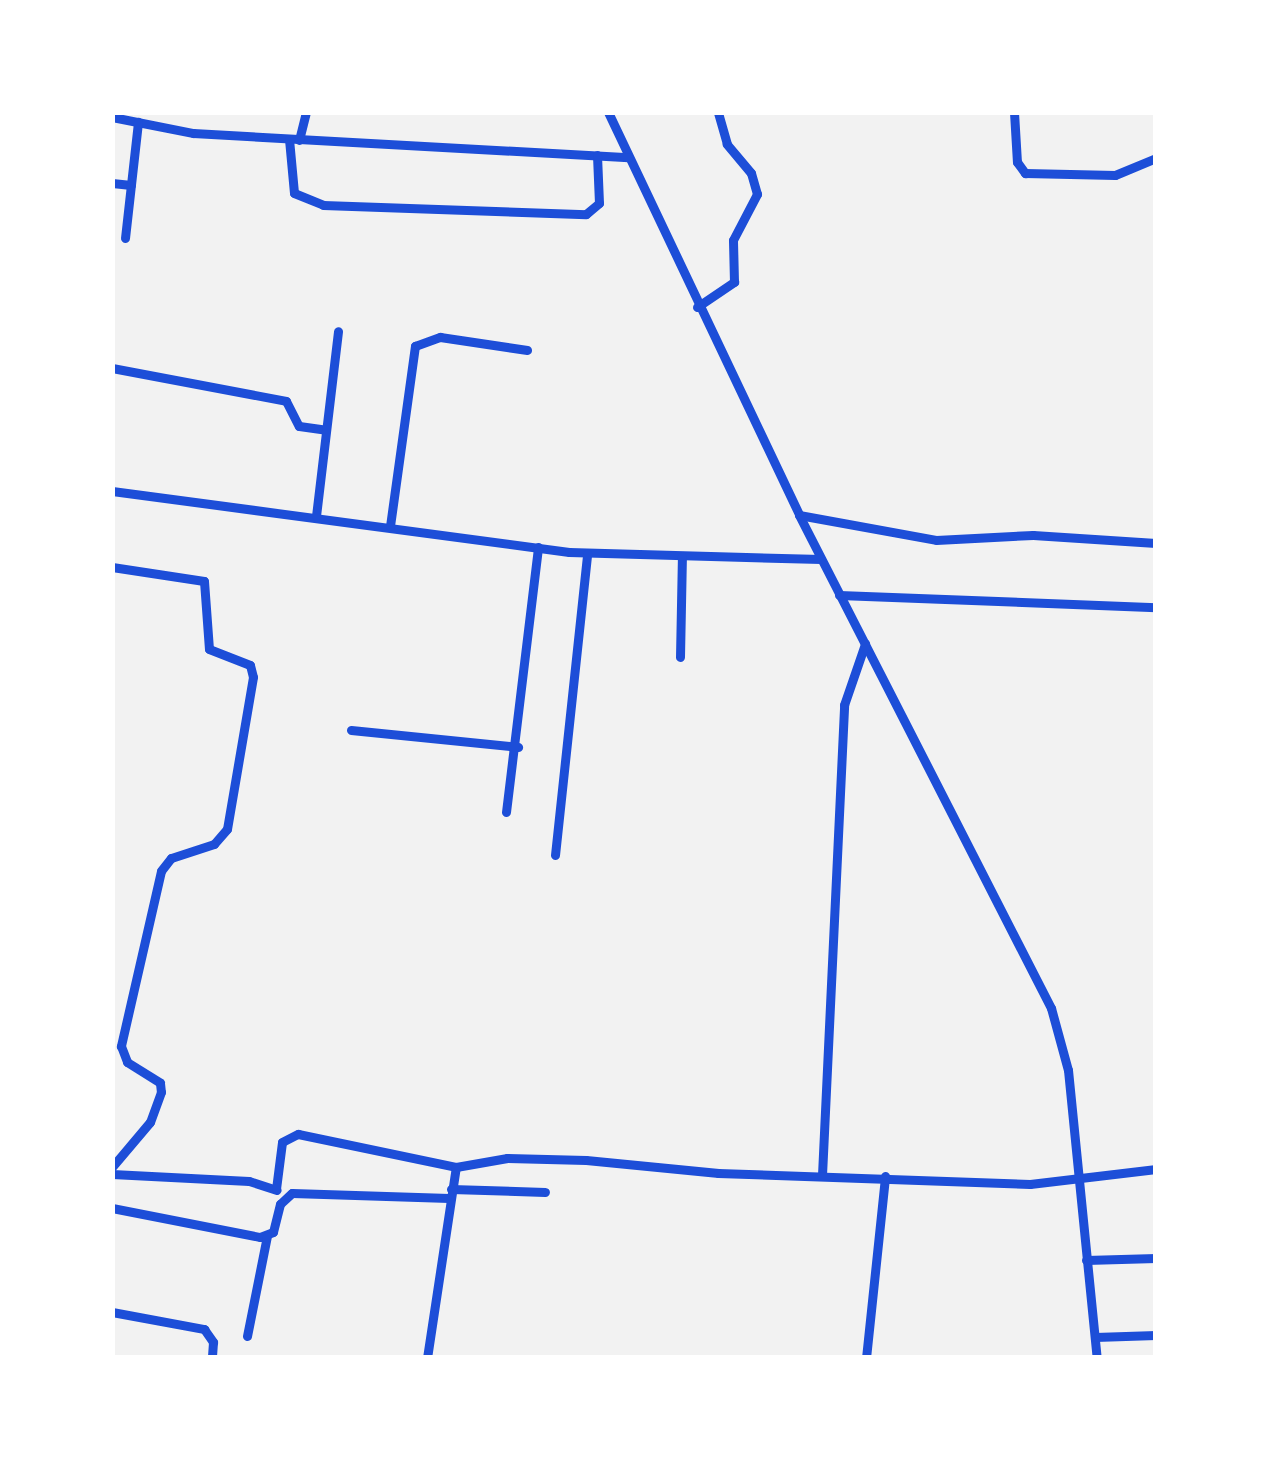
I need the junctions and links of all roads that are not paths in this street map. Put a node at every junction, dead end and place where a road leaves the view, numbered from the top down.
1 (306, 112) edge
2 (608, 112) edge
3 (718, 112) edge
4 (1014, 112) edge
5 (112, 117) edge
6 (138, 122) junction
7 (294, 140) junction
8 (597, 155) junction
9 (628, 157) junction
10 (1156, 158) edge
11 (112, 183) edge
12 (131, 185) junction
13 (125, 238) dead end
14 (696, 307) junction
15 (338, 331) dead end
16 (527, 350) dead end
17 (112, 368) edge
18 (326, 430) junction
19 (112, 490) edge
20 (798, 515) junction
21 (316, 516) junction
22 (390, 526) junction
23 (1156, 542) edge
24 (538, 548) junction
25 (588, 554) junction
26 (682, 556) junction
27 (821, 559) junction
28 (112, 567) edge
29 (839, 595) junction
30 (1156, 607) edge
31 (864, 644) junction
32 (680, 656) dead end
33 (352, 730) dead end
34 (518, 747) junction
35 (506, 812) dead end
36 (555, 855) dead end
37 (112, 1060) edge
38 (128, 1062) junction
39 (456, 1166) junction
40 (1156, 1169) edge
41 (112, 1171) edge
42 (822, 1175) junction
43 (886, 1176) junction
44 (1078, 1177) junction
45 (545, 1192) dead end
46 (280, 1193) junction
47 (450, 1193) junction
48 (112, 1208) edge
49 (267, 1236) junction
50 (1156, 1258) edge
51 (1086, 1260) junction
52 (112, 1312) edge
53 (1156, 1335) edge
54 (247, 1336) dead end
55 (1095, 1337) junction
56 (212, 1358) edge
57 (427, 1358) edge
58 (866, 1358) edge
59 (1096, 1358) edge

1 - 7 street
2 - 9 street
3 - 14 street
4 - 10 street
5 - 6 street
6 - 7 street
6 - 12 street
7 - 8 street
7 - 8 street
8 - 9 street
9 - 14 street
11 - 12 street
12 - 13 street
14 - 20 street
15 - 18 street
16 - 22 street
17 - 18 street
18 - 21 street
19 - 21 street
20 - 23 street
20 - 27 street
21 - 22 street
22 - 24 street
24 - 25 street
24 - 34 street
25 - 26 street
25 - 36 street
26 - 27 street
26 - 32 street
27 - 29 street
28 - 38 street
29 - 30 street
29 - 31 street
31 - 42 street
31 - 44 street
33 - 34 street
34 - 35 street
37 - 38 street
38 - 41 street
39 - 42 street
39 - 46 street
39 - 47 street
40 - 44 street
41 - 46 street
42 - 43 street
43 - 44 street
43 - 58 street
44 - 51 street
45 - 47 street
46 - 47 street
46 - 49 street
47 - 57 street
48 - 49 street
49 - 54 street
50 - 51 street
51 - 55 street
52 - 56 street
53 - 55 street
55 - 59 street

